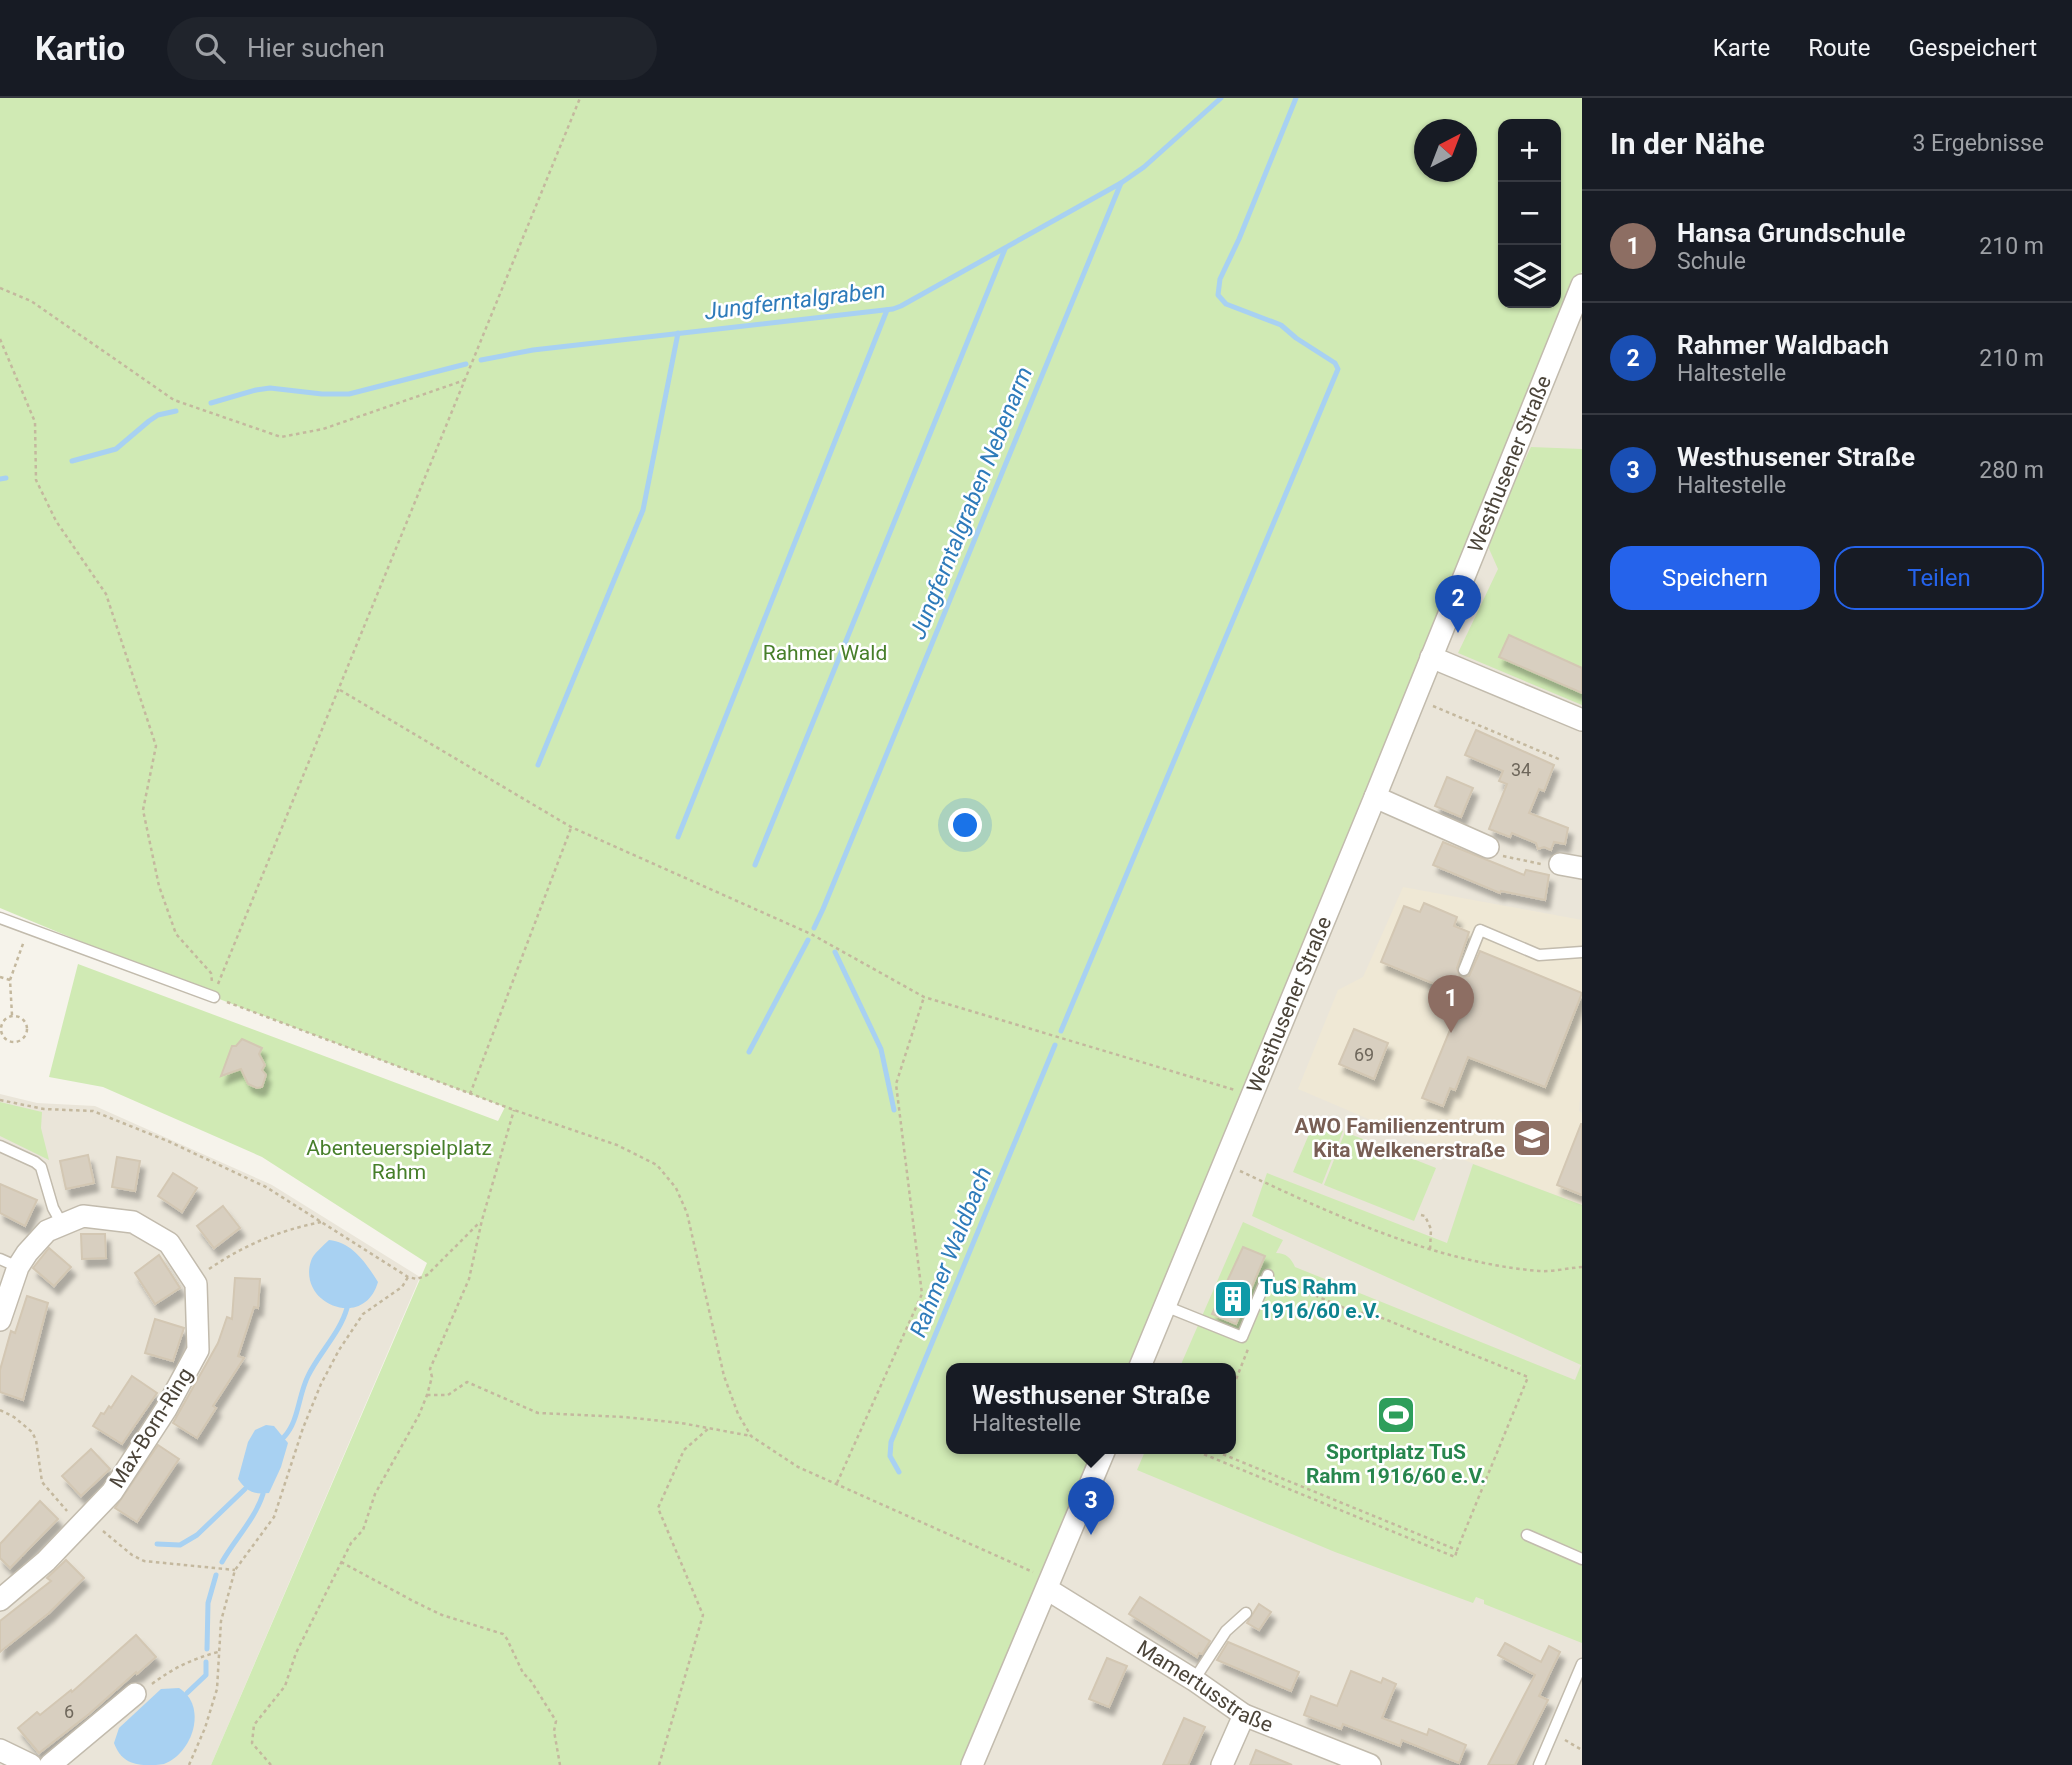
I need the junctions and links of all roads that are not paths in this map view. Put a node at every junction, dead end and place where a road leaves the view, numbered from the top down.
1 (1582, 285) edge
2 (1431, 657) junction
3 (1582, 720) edge
4 (1375, 797) junction
5 (1488, 847) road end
6 (1560, 864) road end
7 (1582, 868) edge
8 (0, 918) edge
9 (1582, 952) edge
10 (1464, 970) dead end
11 (214, 997) road end
12 (0, 1146) edge
13 (62, 1224) junction
14 (9, 1263) edge
15 (1268, 1275) road end
16 (1165, 1306) junction
17 (0, 1320) edge
18 (1141, 1363) edge
19 (1103, 1454) edge
20 (1527, 1535) dead end
21 (1582, 1559) edge
22 (1047, 1589) junction
23 (0, 1600) edge
24 (1246, 1613) dead end
25 (1582, 1664) edge
26 (1194, 1681) junction
27 (135, 1695) road end
28 (1244, 1716) junction
29 (0, 1750) edge
30 (31, 1765) edge
31 (50, 1765) edge
32 (972, 1765) edge
33 (1222, 1765) edge
34 (1370, 1765) edge
35 (1539, 1765) edge

1 - 2 street, Westhusener Straße
2 - 3 street
2 - 4 street, Westhusener Straße
4 - 5 street
4 - 16 street, Westhusener Straße
6 - 7 street
8 - 11 lane
9 - 10 lane
12 - 13 lane
13 - 14 street, Max-Born-Ring
13 - 23 street, Max-Born-Ring
14 - 17 street, Max-Born-Ring
15 - 16 lane
16 - 18 street, Westhusener Straße
19 - 22 street
20 - 21 lane
22 - 26 street, Mamertusstraße
22 - 32 street
24 - 26 lane
25 - 35 lane
26 - 28 street, Mamertusstraße
27 - 31 street
28 - 33 street
28 - 34 street, Mamertusstraße
29 - 30 street

